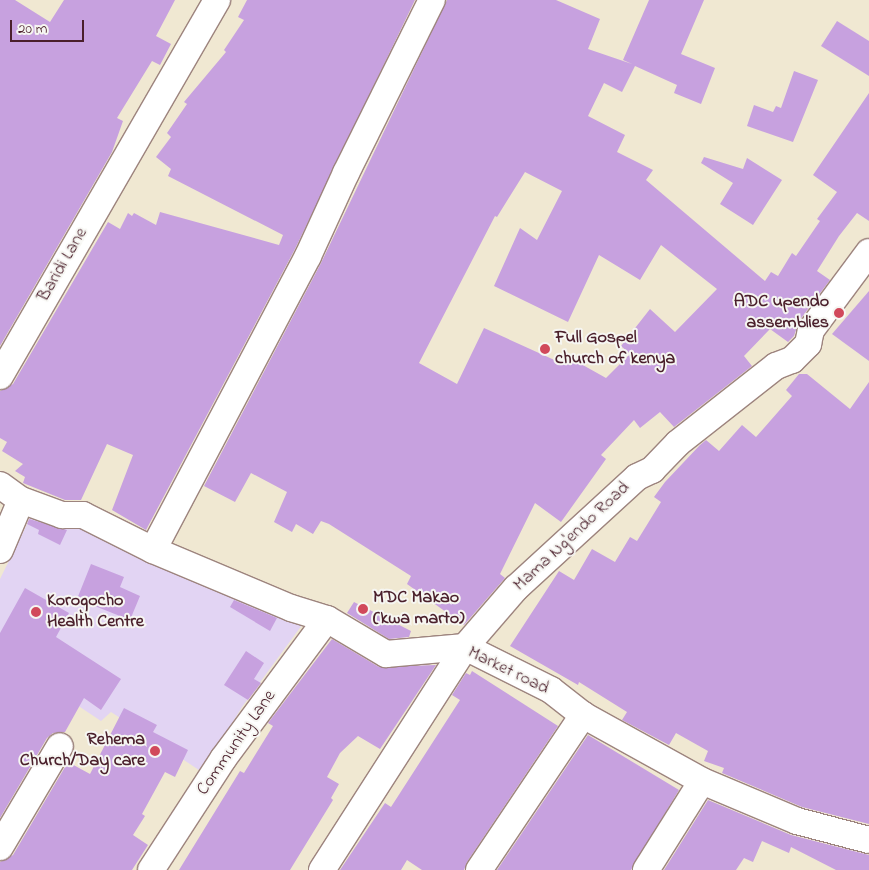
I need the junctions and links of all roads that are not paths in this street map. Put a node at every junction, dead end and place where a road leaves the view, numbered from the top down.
1 (217, 0) edge
2 (432, 0) edge
3 (869, 252) edge
4 (0, 376) edge
5 (10, 492) edge
6 (0, 550) edge
7 (153, 550) junction
8 (327, 619) junction
9 (465, 647) junction
10 (583, 714) junction
11 (60, 746) dead end
12 (702, 781) junction
13 (869, 840) edge
14 (0, 847) edge
15 (151, 870) edge
16 (322, 870) edge
17 (479, 870) edge
18 (646, 870) edge

1 - 4 street, Baridi Lane
2 - 7 street
3 - 9 street, Mama Ng'endo Road
5 - 6 street
5 - 7 street, Market road
7 - 8 street, Market road
8 - 9 street, Market road
8 - 15 street, Community Lane
9 - 10 street, Market road
9 - 16 street, Mama Ng'endo Road
10 - 12 street, Market road
10 - 17 street
11 - 14 street
12 - 13 street, Market road
12 - 18 street

